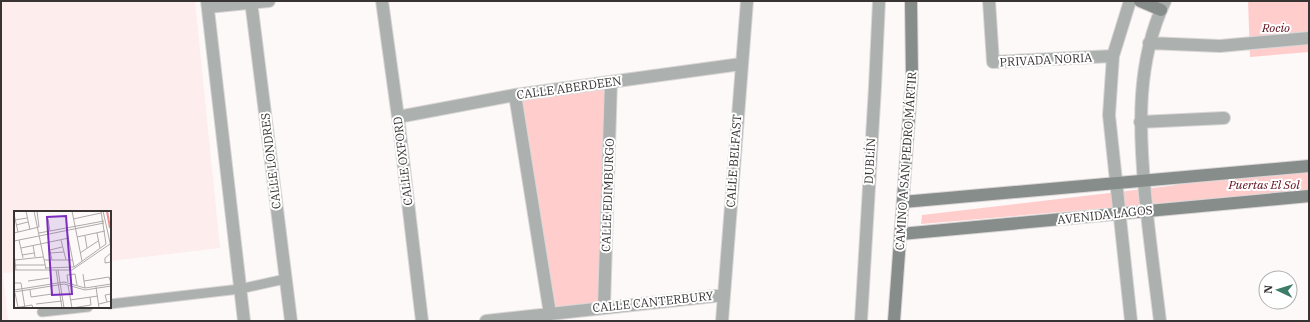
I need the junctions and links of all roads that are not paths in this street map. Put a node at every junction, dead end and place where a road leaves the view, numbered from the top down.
1 (269, 1) edge
2 (382, 1) edge
3 (747, 1) edge
4 (879, 1) edge
5 (911, 1) edge
6 (989, 1) edge
7 (1130, 1) edge
8 (1140, 1) edge
9 (251, 2) edge
10 (208, 4) edge
11 (1163, 5) edge
12 (1309, 38) edge
13 (1150, 43) junction
14 (1113, 56) junction
15 (741, 64) junction
16 (611, 82) junction
17 (515, 95) junction
18 (398, 117) junction
19 (1224, 118) dead end
20 (1140, 122) junction
21 (1309, 166) edge
22 (1144, 180) junction
23 (1117, 183) junction
24 (1309, 196) edge
25 (903, 202) junction
26 (1147, 211) junction
27 (1119, 214) junction
28 (901, 234) junction
29 (286, 279) junction
30 (240, 289) junction
31 (724, 295) junction
32 (111, 304) edge
33 (604, 307) junction
34 (79, 308) edge
35 (42, 312) dead end
36 (550, 314) junction
37 (244, 321) edge
38 (291, 321) edge
39 (422, 321) edge
40 (486, 321) edge
41 (722, 321) edge
42 (861, 321) edge
43 (894, 321) edge
44 (1131, 321) edge
45 (1160, 321) edge

1 - 9 street
2 - 18 street, CALLE OXFORD
3 - 15 street, CALLE BELFAST
4 - 42 street, DUBLÍN
5 - 25 street, CAMINO A SAN PEDRO MÁRTIR
6 - 14 street, PRIVADA NORIA
7 - 14 street
8 - 11 street
9 - 10 street
9 - 29 street, CALLE LONDRES
10 - 30 street
11 - 13 street
12 - 13 street
13 - 20 street
14 - 23 street
15 - 16 street, CALLE ABERDEEN
15 - 31 street, CALLE BELFAST
16 - 17 street, CALLE ABERDEEN
16 - 33 street, CALLE EDIMBURGO
17 - 18 street, CALLE ABERDEEN
17 - 36 street
18 - 39 street, CALLE OXFORD
19 - 20 street
20 - 22 street
21 - 22 street
22 - 23 street
22 - 26 street
23 - 25 street
23 - 27 street
24 - 26 street, AVENIDA LAGOS
25 - 28 street, CAMINO A SAN PEDRO MÁRTIR
26 - 27 street, AVENIDA LAGOS
26 - 45 street
27 - 28 street, AVENIDA LAGOS
27 - 44 street
28 - 43 street, CAMINO A SAN PEDRO MÁRTIR
29 - 30 lane
29 - 38 street, CALLE LONDRES
30 - 32 lane
30 - 37 street
31 - 33 street, CALLE CANTERBURY
31 - 41 street, CALLE BELFAST
33 - 36 street, CALLE CANTERBURY
34 - 35 lane
36 - 40 street, CALLE CANTERBURY

